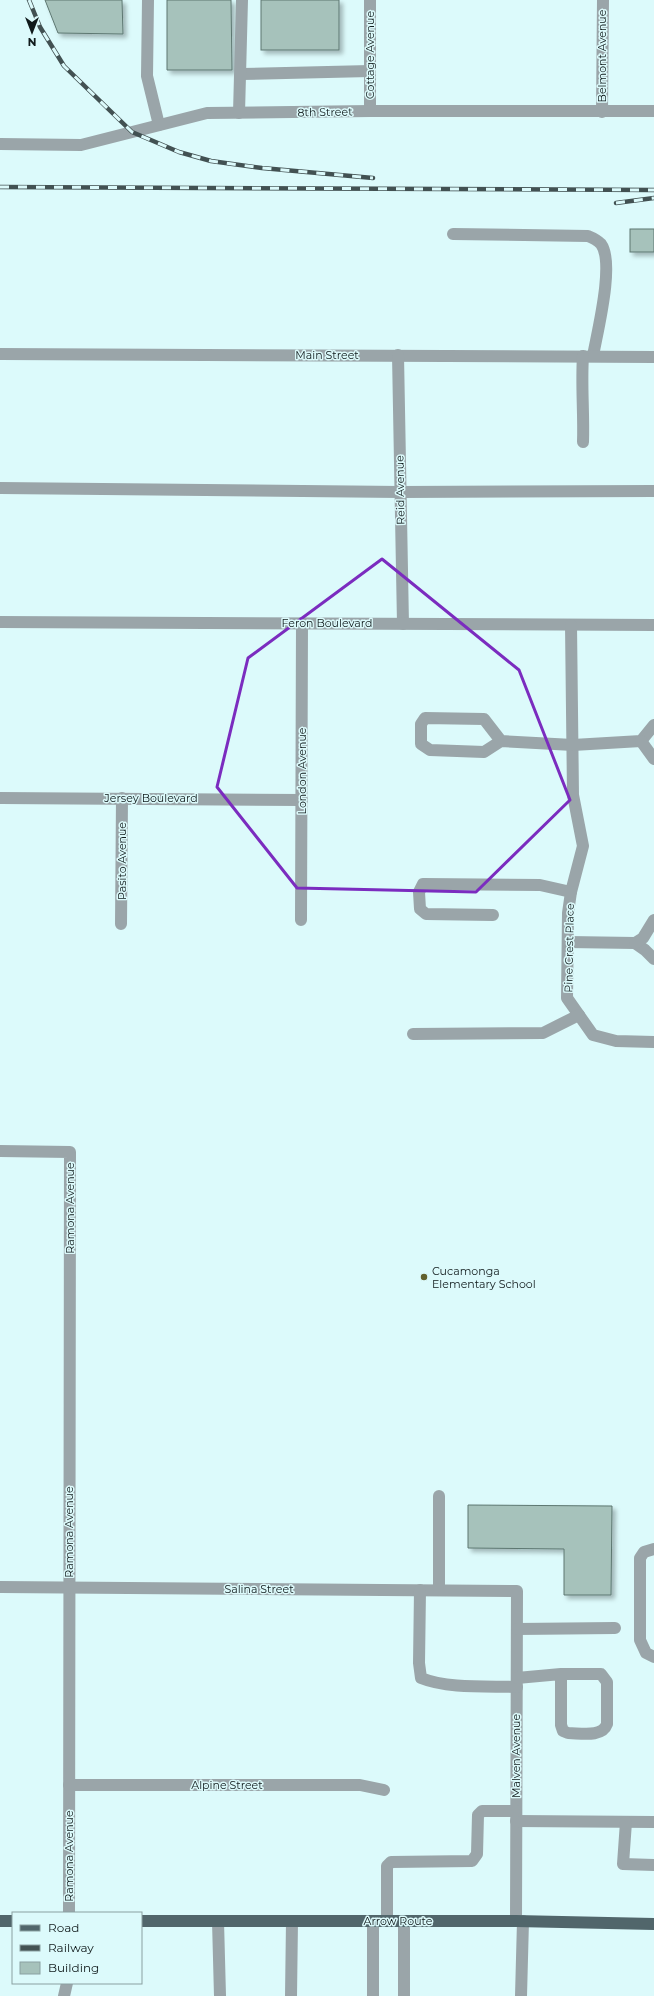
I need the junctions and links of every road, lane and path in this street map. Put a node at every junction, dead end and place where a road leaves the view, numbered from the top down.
1 (148, 0) edge
2 (242, 0) edge
3 (370, 0) edge
4 (603, 0) edge
5 (370, 71) junction
6 (241, 74) junction
7 (370, 111) junction
8 (654, 111) edge
9 (602, 112) junction
10 (240, 113) junction
11 (159, 125) junction
12 (0, 144) edge
13 (453, 234) dead end
14 (0, 354) edge
15 (398, 356) junction
16 (588, 356) junction
17 (654, 358) edge
18 (583, 442) dead end
19 (0, 488) edge
20 (654, 491) edge
21 (400, 492) junction
22 (0, 622) edge
23 (302, 623) junction
24 (403, 624) junction
25 (571, 625) junction
26 (654, 625) edge
27 (654, 725) edge
28 (500, 741) junction
29 (641, 741) junction
30 (573, 745) junction
31 (654, 759) edge
32 (0, 798) edge
33 (122, 798) junction
34 (302, 800) junction
35 (571, 892) junction
36 (493, 915) dead end
37 (301, 920) dead end
38 (654, 920) edge
39 (121, 924) dead end
40 (568, 942) junction
41 (635, 943) junction
42 (654, 959) edge
43 (579, 1015) junction
44 (412, 1034) dead end
45 (654, 1042) edge
46 (0, 1151) edge
47 (439, 1496) dead end
48 (654, 1549) edge
49 (0, 1588) edge
50 (69, 1588) junction
51 (420, 1590) junction
52 (439, 1590) junction
53 (517, 1590) joint
54 (615, 1628) dead end
55 (517, 1629) junction
56 (654, 1657) edge
57 (561, 1674) junction
58 (517, 1682) junction
59 (69, 1786) junction
60 (384, 1790) dead end
61 (516, 1816) junction
62 (626, 1822) junction
63 (654, 1822) edge
64 (654, 1865) edge
65 (69, 1912) edge
66 (0, 1921) edge
67 (12, 1921) edge
68 (142, 1921) edge
69 (218, 1921) junction
70 (292, 1921) junction
71 (373, 1921) junction
72 (387, 1921) junction
73 (404, 1921) junction
74 (519, 1921) junction
75 (654, 1924) edge
76 (67, 1984) edge
77 (64, 1996) edge
78 (220, 1996) edge
79 (291, 1996) edge
80 (373, 1996) edge
81 (404, 1996) edge
82 (521, 1996) edge

1 - 11 street
2 - 6 street
3 - 5 street, Cottage Avenue
4 - 9 street, Belmont Avenue
5 - 6 street
5 - 7 street, Cottage Avenue
6 - 10 street
7 - 9 street, 8th Street
7 - 10 street, 8th Street
8 - 9 street, 8th Street
10 - 11 street, 8th Street
11 - 12 street, 8th Street
13 - 16 street
14 - 15 street, Main Street
15 - 16 street, Main Street
15 - 21 street, Reid Avenue
16 - 17 street, Main Street
16 - 18 street
19 - 21 street
20 - 21 street
21 - 24 street, Reid Avenue
22 - 23 street, Feron Boulevard
23 - 24 street, Feron Boulevard
23 - 34 street, London Avenue
24 - 25 street, Feron Boulevard
25 - 26 street, Feron Boulevard
25 - 30 street, Pine Crest Place
27 - 29 street
28 - 28 street
28 - 30 street
29 - 30 street
29 - 31 street
30 - 35 street, Pine Crest Place
32 - 33 street, Jersey Boulevard
33 - 34 street, Jersey Boulevard
33 - 39 street, Pasito Avenue
34 - 37 street, London Avenue
35 - 36 street
35 - 40 street, Pine Crest Place
38 - 41 street
40 - 41 street
40 - 43 street, Pine Crest Place
41 - 42 street
43 - 44 street
43 - 45 street, Pine Crest Place
46 - 50 street, Ramona Avenue
47 - 52 street
48 - 56 street
49 - 50 street, Salina Street
50 - 51 street, Salina Street
50 - 59 street, Ramona Avenue
51 - 52 street, Salina Street
51 - 58 street
52 - 53 street, Salina Street
53 - 55 street, Malven Avenue
54 - 55 street
55 - 58 street, Malven Avenue
57 - 57 street
57 - 58 street
58 - 61 street, Malven Avenue
59 - 60 street, Alpine Street
59 - 65 street, Ramona Avenue
61 - 62 street
61 - 72 street
61 - 74 street, Malven Avenue
62 - 63 street
62 - 64 street
66 - 67 main road
68 - 69 main road, Arrow Route
69 - 70 main road, Arrow Route
69 - 78 street
70 - 71 main road, Arrow Route
70 - 79 street
71 - 72 main road, Arrow Route
71 - 80 street
72 - 73 main road, Arrow Route
73 - 74 main road, Arrow Route
73 - 81 street
74 - 75 main road, Arrow Route
74 - 82 street, Malven Avenue
76 - 77 street

